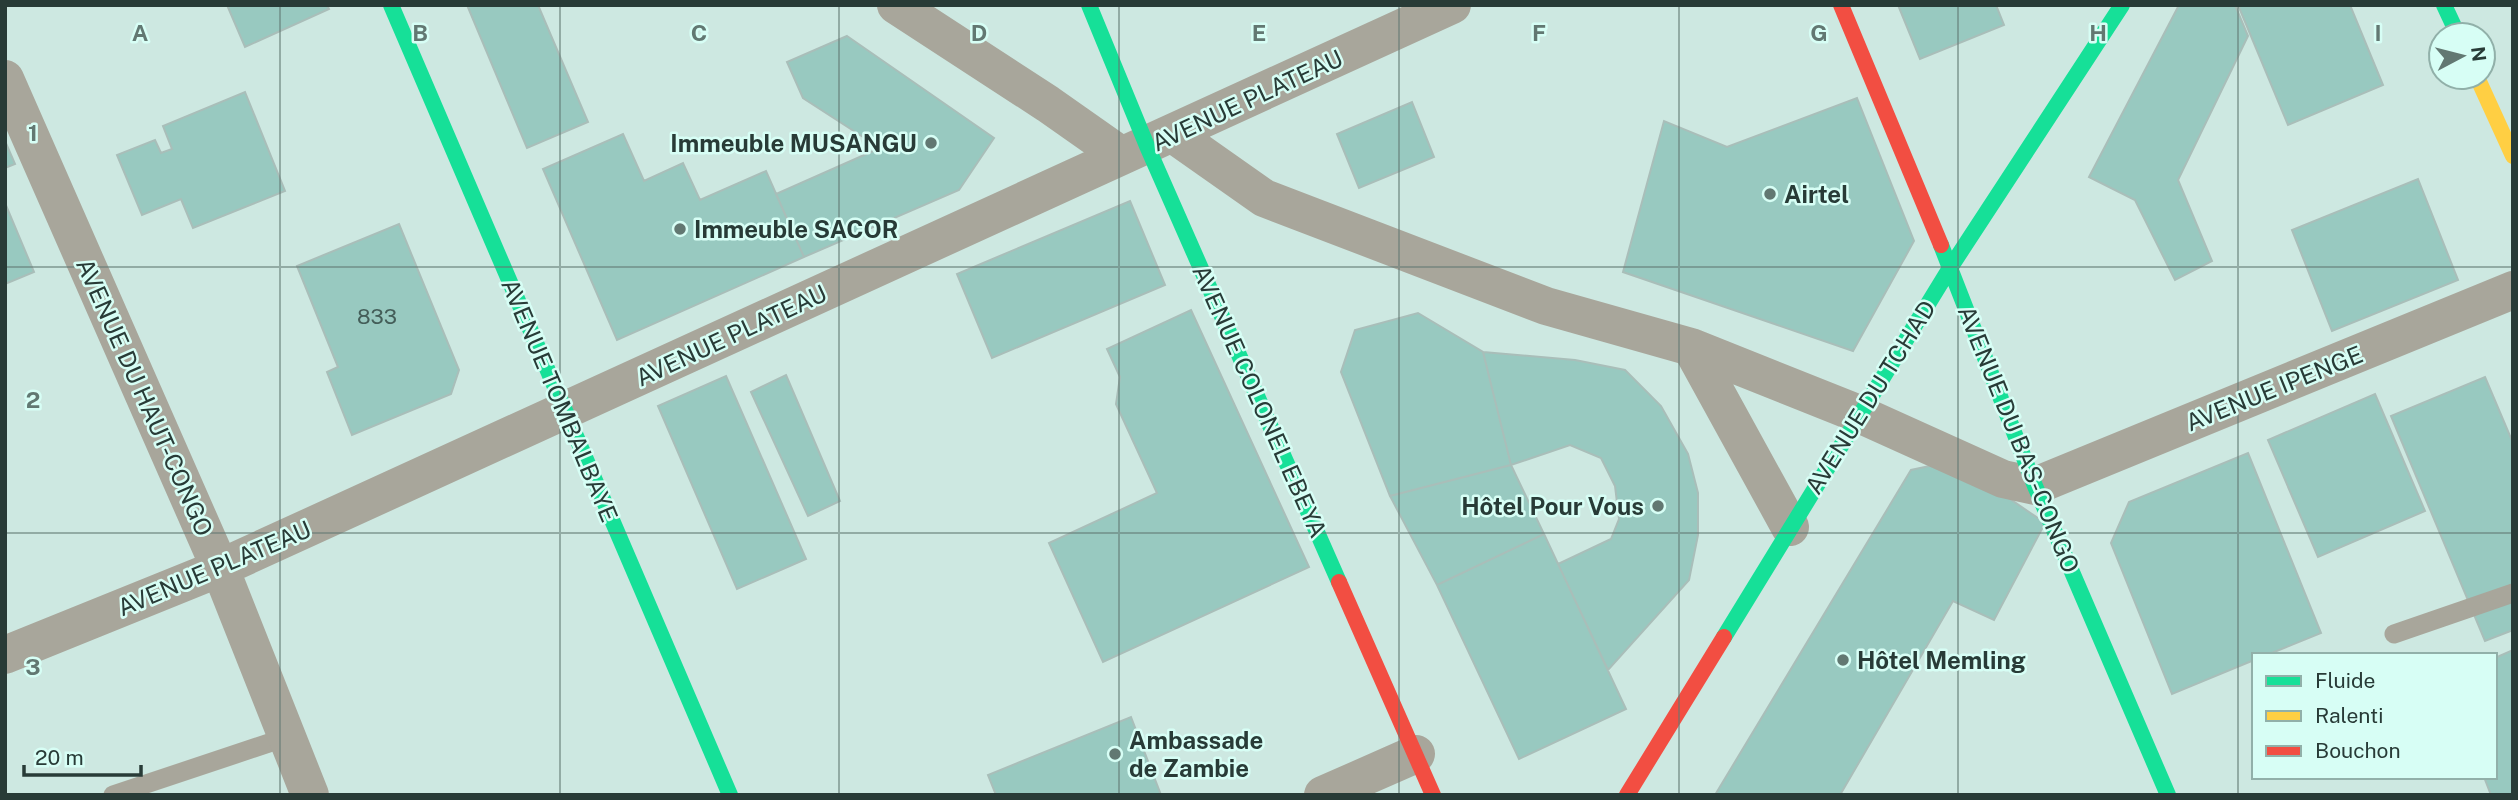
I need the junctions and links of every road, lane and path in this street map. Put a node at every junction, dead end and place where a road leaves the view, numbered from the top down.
1 (391, 5) edge
2 (896, 5) edge
3 (1089, 5) edge
4 (1452, 5) edge
5 (1841, 5) edge
6 (2122, 5) edge
7 (2444, 5) edge
8 (2451, 21) edge
9 (5, 79) edge
10 (2483, 91) edge
11 (1147, 146) junction
12 (2513, 156) edge
13 (1950, 268) junction
14 (2513, 290) edge
15 (1691, 347) junction
16 (565, 411) junction
17 (1859, 414) junction
18 (2035, 486) junction
19 (1790, 527) junction
20 (220, 568) junction
21 (2513, 593) edge
22 (2394, 634) dead end
23 (5, 655) edge
24 (287, 737) junction
25 (1416, 754) junction
26 (113, 795) edge
27 (310, 795) edge
28 (730, 795) edge
29 (1323, 795) edge
30 (1433, 795) edge
31 (1626, 795) edge
32 (2168, 795) edge

1 - 16 street, AVENUE TOMBALBAYE
2 - 11 street
3 - 11 street, AVENUE COLONEL EBEYA
4 - 11 street, AVENUE PLATEAU
5 - 13 street, AVENUE DU BAS-CONGO
6 - 13 street, AVENUE DU TCHAD
7 - 8 street
9 - 20 street, AVENUE DU HAUT-CONGO
10 - 12 street
11 - 15 street
11 - 16 street, AVENUE PLATEAU
11 - 25 street, AVENUE COLONEL EBEYA
13 - 17 street, AVENUE DU TCHAD
13 - 18 street, AVENUE DU BAS-CONGO
14 - 18 street, AVENUE IPENGE
15 - 17 street
15 - 19 street
16 - 20 street, AVENUE PLATEAU
16 - 28 street, AVENUE TOMBALBAYE
17 - 18 street
17 - 19 street, AVENUE DU TCHAD
18 - 32 street, AVENUE DU BAS-CONGO
19 - 31 street, AVENUE DU TCHAD
20 - 23 street, AVENUE PLATEAU
20 - 24 street, AVENUE DU HAUT-CONGO
21 - 22 lane
24 - 26 lane
24 - 27 street, AVENUE DU HAUT-CONGO
25 - 29 street
25 - 30 street, AVENUE COLONEL EBEYA

